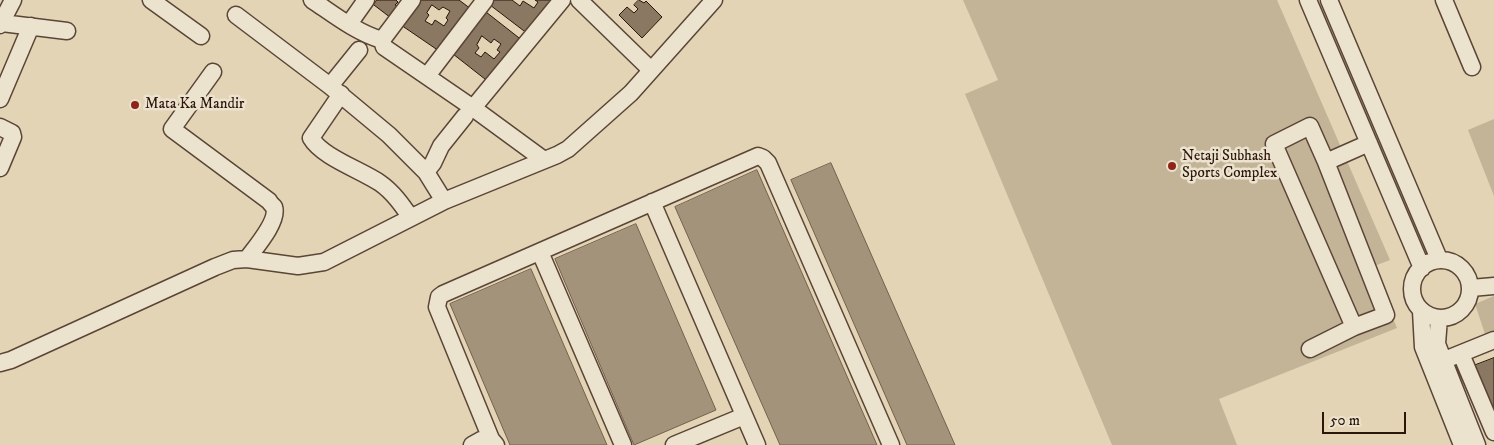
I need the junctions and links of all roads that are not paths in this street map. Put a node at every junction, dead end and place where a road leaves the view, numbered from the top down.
1 (13, 0) edge
2 (151, 0) edge
3 (312, 0) edge
4 (366, 0) edge
5 (412, 0) edge
6 (484, 0) edge
7 (562, 0) edge
8 (579, 0) edge
9 (714, 0) edge
10 (1308, 0) edge
11 (1329, 0) edge
12 (1444, 0) edge
13 (236, 15) dead end
14 (1, 24) edge
15 (349, 24) junction
16 (30, 26) junction
17 (67, 31) dead end
18 (201, 36) dead end
19 (382, 40) junction
20 (359, 50) dead end
21 (1472, 66) dead end
22 (652, 70) junction
23 (213, 72) dead end
24 (428, 76) junction
25 (336, 90) junction
26 (0, 99) edge
27 (469, 112) junction
28 (0, 127) edge
29 (1369, 143) junction
30 (544, 160) junction
31 (1326, 162) junction
32 (0, 168) edge
33 (426, 172) junction
34 (444, 201) junction
35 (652, 202) junction
36 (411, 218) junction
37 (540, 252) junction
38 (247, 259) junction
39 (1439, 259) junction
40 (1422, 268) junction
41 (1494, 286) edge
42 (1471, 288) junction
43 (1422, 311) junction
44 (1439, 318) junction
45 (1354, 327) junction
46 (1494, 340) edge
47 (1310, 349) dead end
48 (1461, 354) junction
49 (1444, 361) junction
50 (0, 363) edge
51 (744, 416) junction
52 (1494, 432) edge
53 (494, 442) edge
54 (472, 445) edge
55 (623, 445) edge
56 (674, 445) edge
57 (757, 445) edge
58 (891, 445) edge
59 (1462, 445) edge
60 (1477, 445) edge

1 - 14 street
2 - 18 street
3 - 15 street
4 - 15 street
5 - 19 street
6 - 24 street
7 - 27 street
8 - 22 street
9 - 22 street
10 - 29 street
11 - 39 street
12 - 21 street
13 - 25 street
14 - 16 street
15 - 19 street
16 - 17 street
16 - 26 street
19 - 24 street
20 - 25 street
22 - 30 street
23 - 38 street
24 - 27 street
25 - 33 street
25 - 36 street
27 - 30 street
27 - 33 street
28 - 32 street
29 - 31 street
29 - 40 street
30 - 34 street
31 - 45 street
31 - 45 street
33 - 34 street
34 - 36 street
35 - 37 street
35 - 51 street
35 - 58 street
36 - 38 street
37 - 53 street
37 - 55 street
38 - 50 street
39 - 40 street
39 - 42 street
40 - 43 street
41 - 42 street
42 - 44 street
43 - 44 street
43 - 59 street
44 - 49 street
45 - 47 street
46 - 48 street
48 - 49 street
48 - 52 street
49 - 60 street
51 - 56 street
51 - 57 street
53 - 54 street

